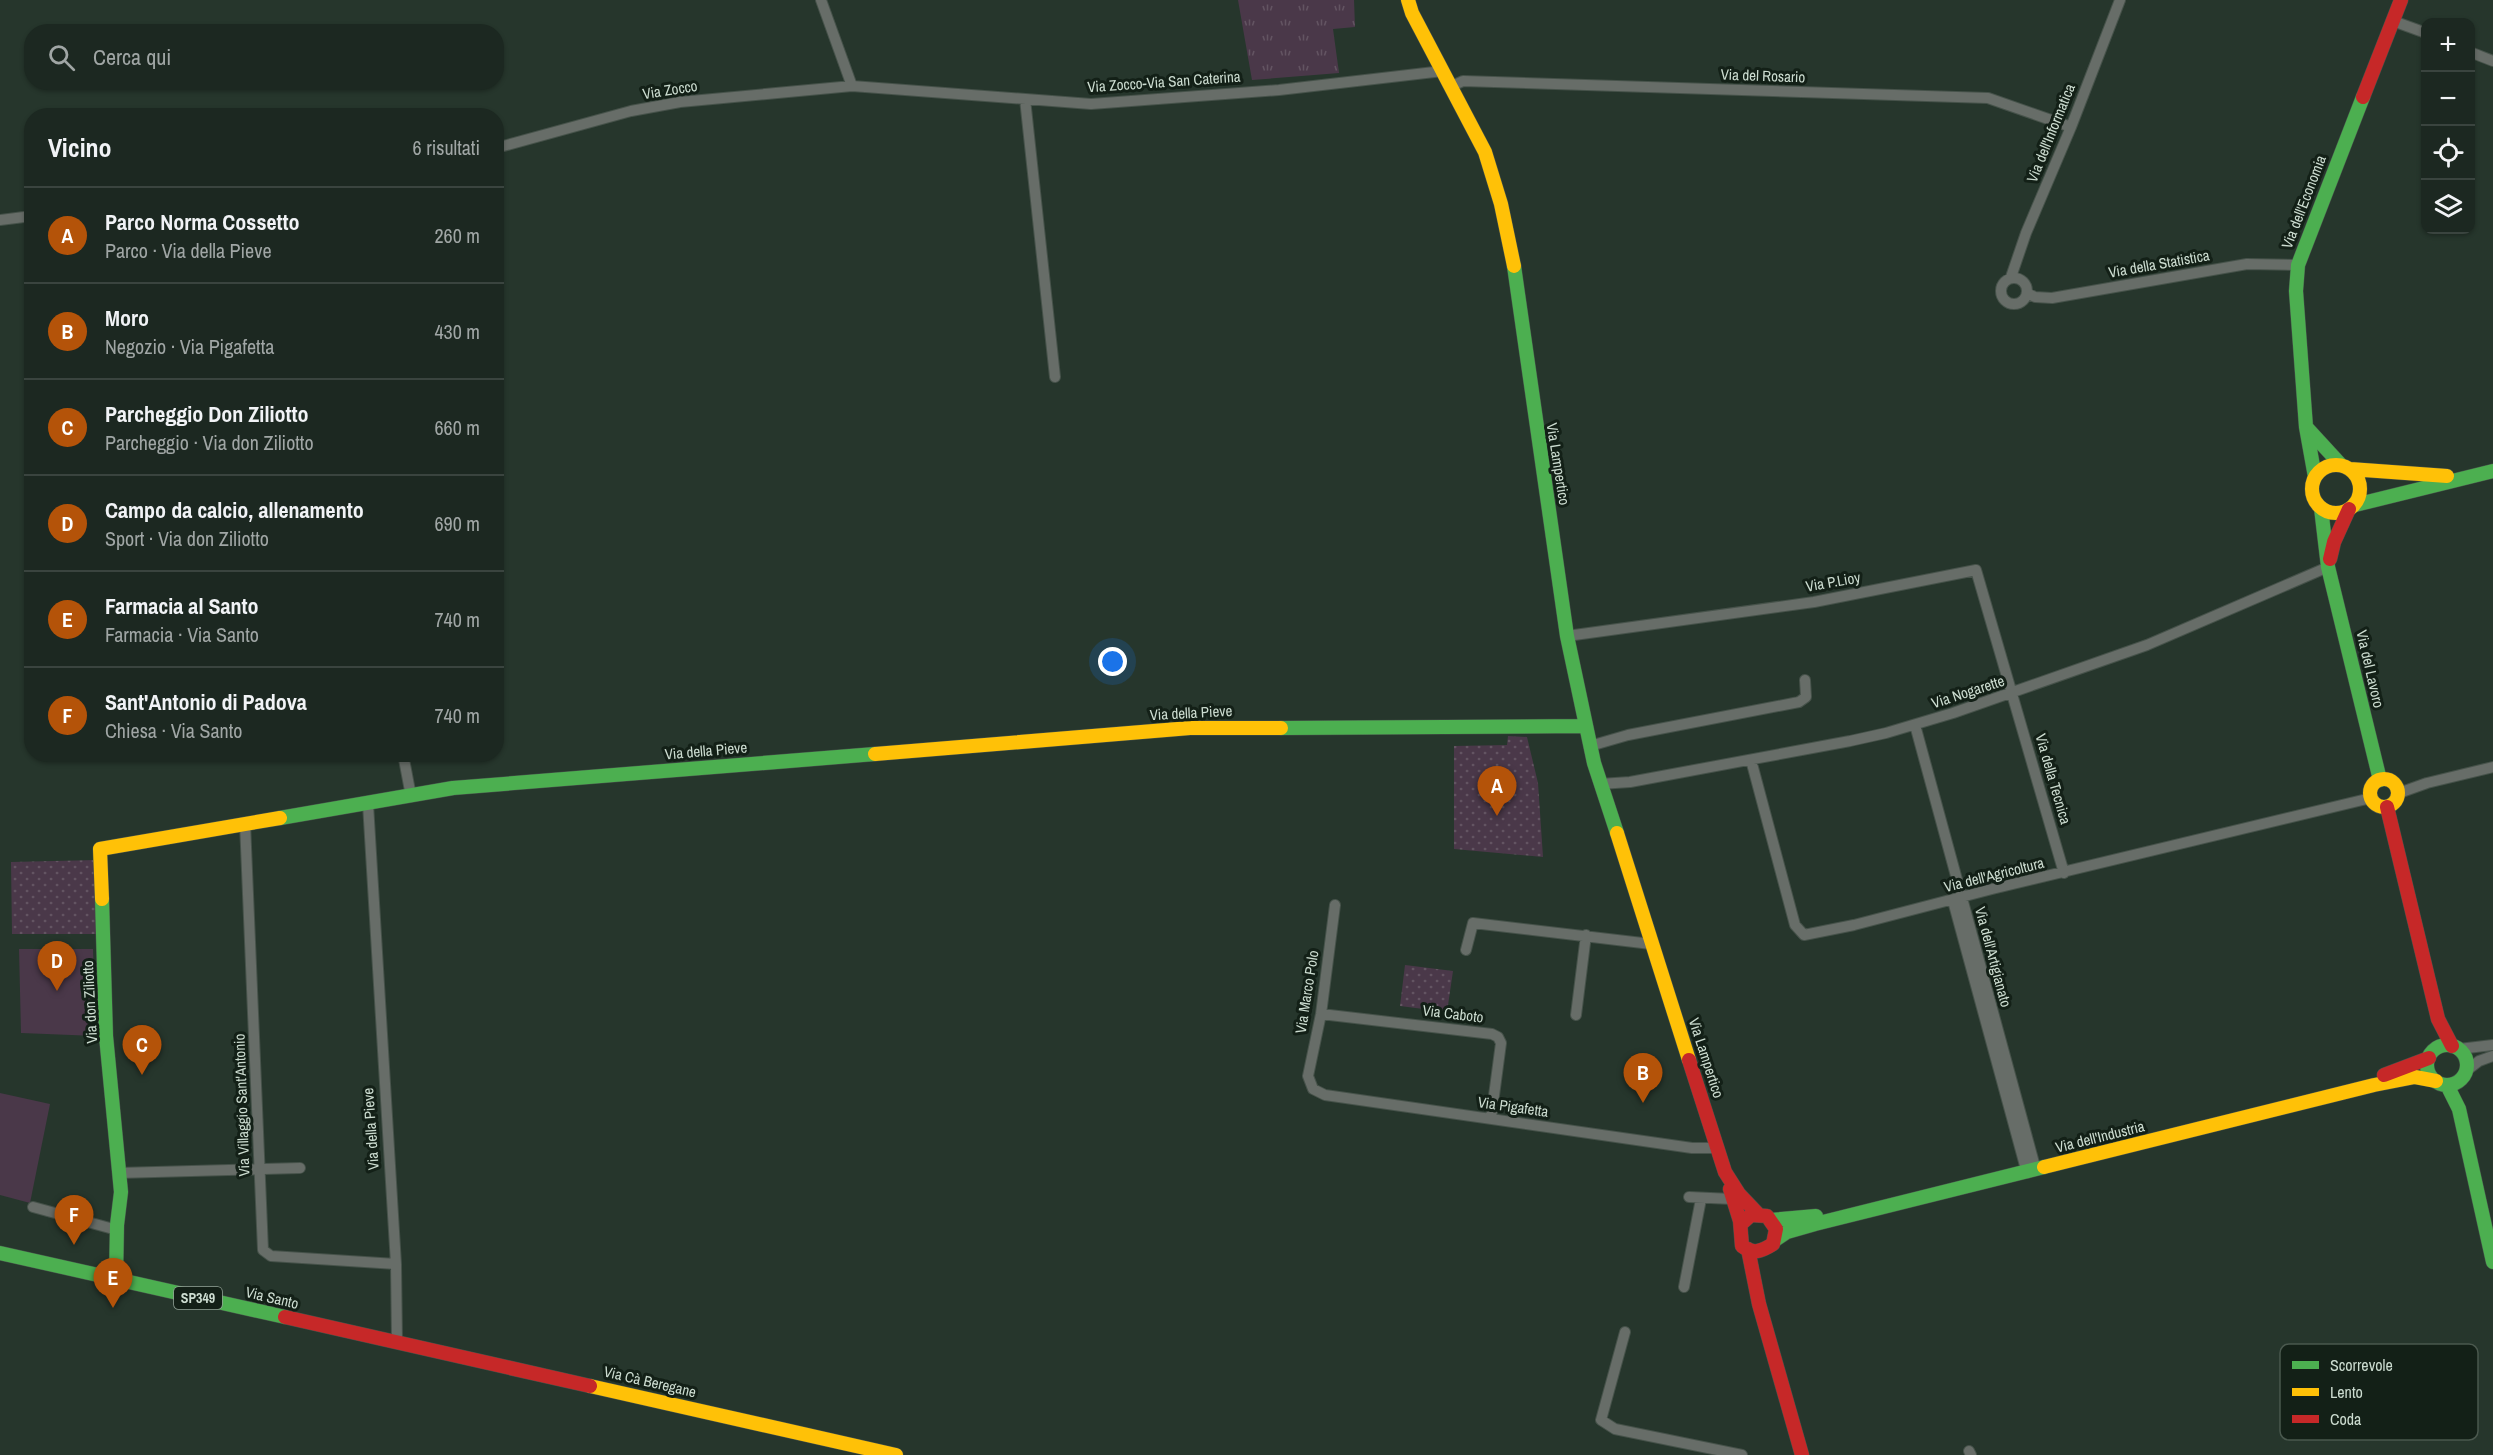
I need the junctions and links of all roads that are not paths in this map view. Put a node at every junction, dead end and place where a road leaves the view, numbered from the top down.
1 (821, 0) edge
2 (1408, 0) edge
3 (2120, 0) edge
4 (2402, 0) edge
5 (2393, 21) junction
6 (2421, 31) edge
7 (2475, 54) edge
8 (2493, 61) edge
9 (1443, 71) junction
10 (852, 86) junction
11 (1450, 87) junction
12 (1025, 99) junction
13 (2071, 127) junction
14 (504, 146) edge
15 (24, 217) edge
16 (0, 220) edge
17 (2298, 265) junction
18 (2011, 277) junction
19 (2027, 293) junction
20 (1055, 377) dead end
21 (2306, 427) junction
22 (2346, 467) junction
23 (2493, 471) edge
24 (2315, 477) junction
25 (2464, 477) junction
26 (2352, 507) junction
27 (2321, 508) junction
28 (2328, 567) junction
29 (1567, 636) junction
30 (1805, 680) dead end
31 (2013, 693) junction
32 (1915, 724) junction
33 (1586, 726) junction
34 (1590, 746) junction
35 (1752, 760) junction
36 (405, 762) edge
37 (2493, 767) edge
38 (2379, 780) junction
39 (1600, 784) junction
40 (2399, 793) junction
41 (411, 796) junction
42 (2371, 798) junction
43 (368, 804) junction
44 (2386, 807) junction
45 (245, 823) junction
46 (2064, 873) junction
47 (1957, 900) junction
48 (1335, 905) dead end
49 (1586, 935) junction
50 (1652, 944) junction
51 (1466, 950) dead end
52 (1321, 1014) junction
53 (1576, 1015) dead end
54 (2438, 1019) junction
55 (2493, 1045) edge
56 (2455, 1048) junction
57 (2432, 1054) junction
58 (2493, 1056) edge
59 (2452, 1080) junction
60 (1309, 1082) joint
61 (1491, 1118) junction
62 (1718, 1148) junction
63 (300, 1168) dead end
64 (2030, 1168) junction
65 (259, 1170) junction
66 (118, 1173) junction
67 (1730, 1183) junction
68 (1732, 1199) junction
69 (33, 1207) dead end
70 (1765, 1217) junction
71 (1741, 1224) junction
72 (117, 1230) junction
73 (1770, 1245) junction
74 (1748, 1249) junction
75 (0, 1253) edge
76 (2493, 1262) edge
77 (396, 1264) junction
78 (116, 1279) junction
79 (1684, 1287) dead end
80 (1756, 1290) junction
81 (1625, 1332) dead end
82 (397, 1342) junction
83 (896, 1455) edge
84 (1742, 1455) edge
85 (1802, 1455) edge

1 - 10 street
2 - 9 street, Via Lampertico
3 - 13 street, Via dell'Informatica
4 - 5 street, Via dell'Economia
5 - 6 street
5 - 17 street, Via dell'Economia
7 - 8 street
9 - 11 street, Via Lampertico
9 - 12 street, Via Zocco-Via San Caterina
10 - 12 street, Via Zocco-Via San Caterina
10 - 14 street, Via Zocco
11 - 13 street, Via del Rosario
11 - 29 street, Via Lampertico
12 - 20 street
13 - 18 street, Via dell'Informatica
15 - 16 street
17 - 19 street, Via della Statistica
17 - 21 street, Via dell'Economia
18 - 19 street
18 - 19 street, Via della Statistica
21 - 22 street
21 - 24 street, Via dell'Economia
22 - 24 street
22 - 25 street
22 - 26 street
23 - 25 street
24 - 27 street
25 - 26 street
26 - 27 street
26 - 28 street, Via del Lavoro
27 - 28 street, Via del Lavoro
28 - 31 street, Via Nogarette
28 - 38 street, Via del Lavoro
29 - 31 street, Via P.Lioy
29 - 33 street, Via Lampertico
30 - 34 street
31 - 32 street, Via Nogarette
31 - 46 street, Via della Tecnica
32 - 35 street, Via Nogarette
32 - 47 street, Via dell'Artigianato
33 - 34 street, Via Lampertico
33 - 41 street, Via della Pieve
34 - 39 street, Via Lampertico
35 - 39 street, Via Nogarette
35 - 47 street, Via dell'Agricoltura
36 - 41 street
37 - 40 street
38 - 40 street
38 - 42 street
39 - 50 street, Via Lampertico
40 - 44 street
41 - 43 street, Via della Pieve
42 - 44 street
42 - 46 street, Via dell'Agricoltura
43 - 45 street, Via don Ziliotto
43 - 77 street, Via della Pieve
44 - 54 street
45 - 65 street, Via Villaggio Sant'Antonio
45 - 66 street, Via don Ziliotto
46 - 47 street, Via dell'Agricoltura
47 - 64 street, Via dell'Artigianato
48 - 52 street, Via Marco Polo
49 - 50 street
49 - 51 street
49 - 53 street
50 - 62 street, Via Lampertico
52 - 60 street, Via Marco Polo
52 - 61 street, Via Caboto
54 - 56 street
54 - 57 street
55 - 56 street, Via dell'Industria
56 - 57 street, Via dell'Industria
56 - 59 street
57 - 59 street
57 - 64 street, Via dell'Industria
58 - 59 street
59 - 64 street, Via dell'Industria
59 - 76 street
60 - 61 street, Via Pigafetta
61 - 62 street, Via Pigafetta
62 - 67 street, Via Lampertico
63 - 65 street
64 - 70 street, Via dell'Industria
64 - 73 street, Via dell'Industria
65 - 66 street
65 - 77 street, Via Villaggio Sant'Antonio
66 - 72 street, Via don Ziliotto
67 - 68 street, Via Lampertico
67 - 70 street, Via Lampertico
68 - 71 street, Via Lampertico
68 - 79 street
69 - 72 street
70 - 71 street
70 - 73 street, Via Lampertico
71 - 74 street, Via Lampertico
72 - 78 street, Via don Ziliotto
73 - 74 street
73 - 80 street, Via Lampertico
74 - 80 street, Via Lampertico
75 - 78 street, Via Santo / SP349
77 - 82 street, Via della Pieve
78 - 82 street, Via Santo / SP349
80 - 85 street, Via Lampertico
81 - 84 street
82 - 83 street, Via Cà Beregane / SP349

